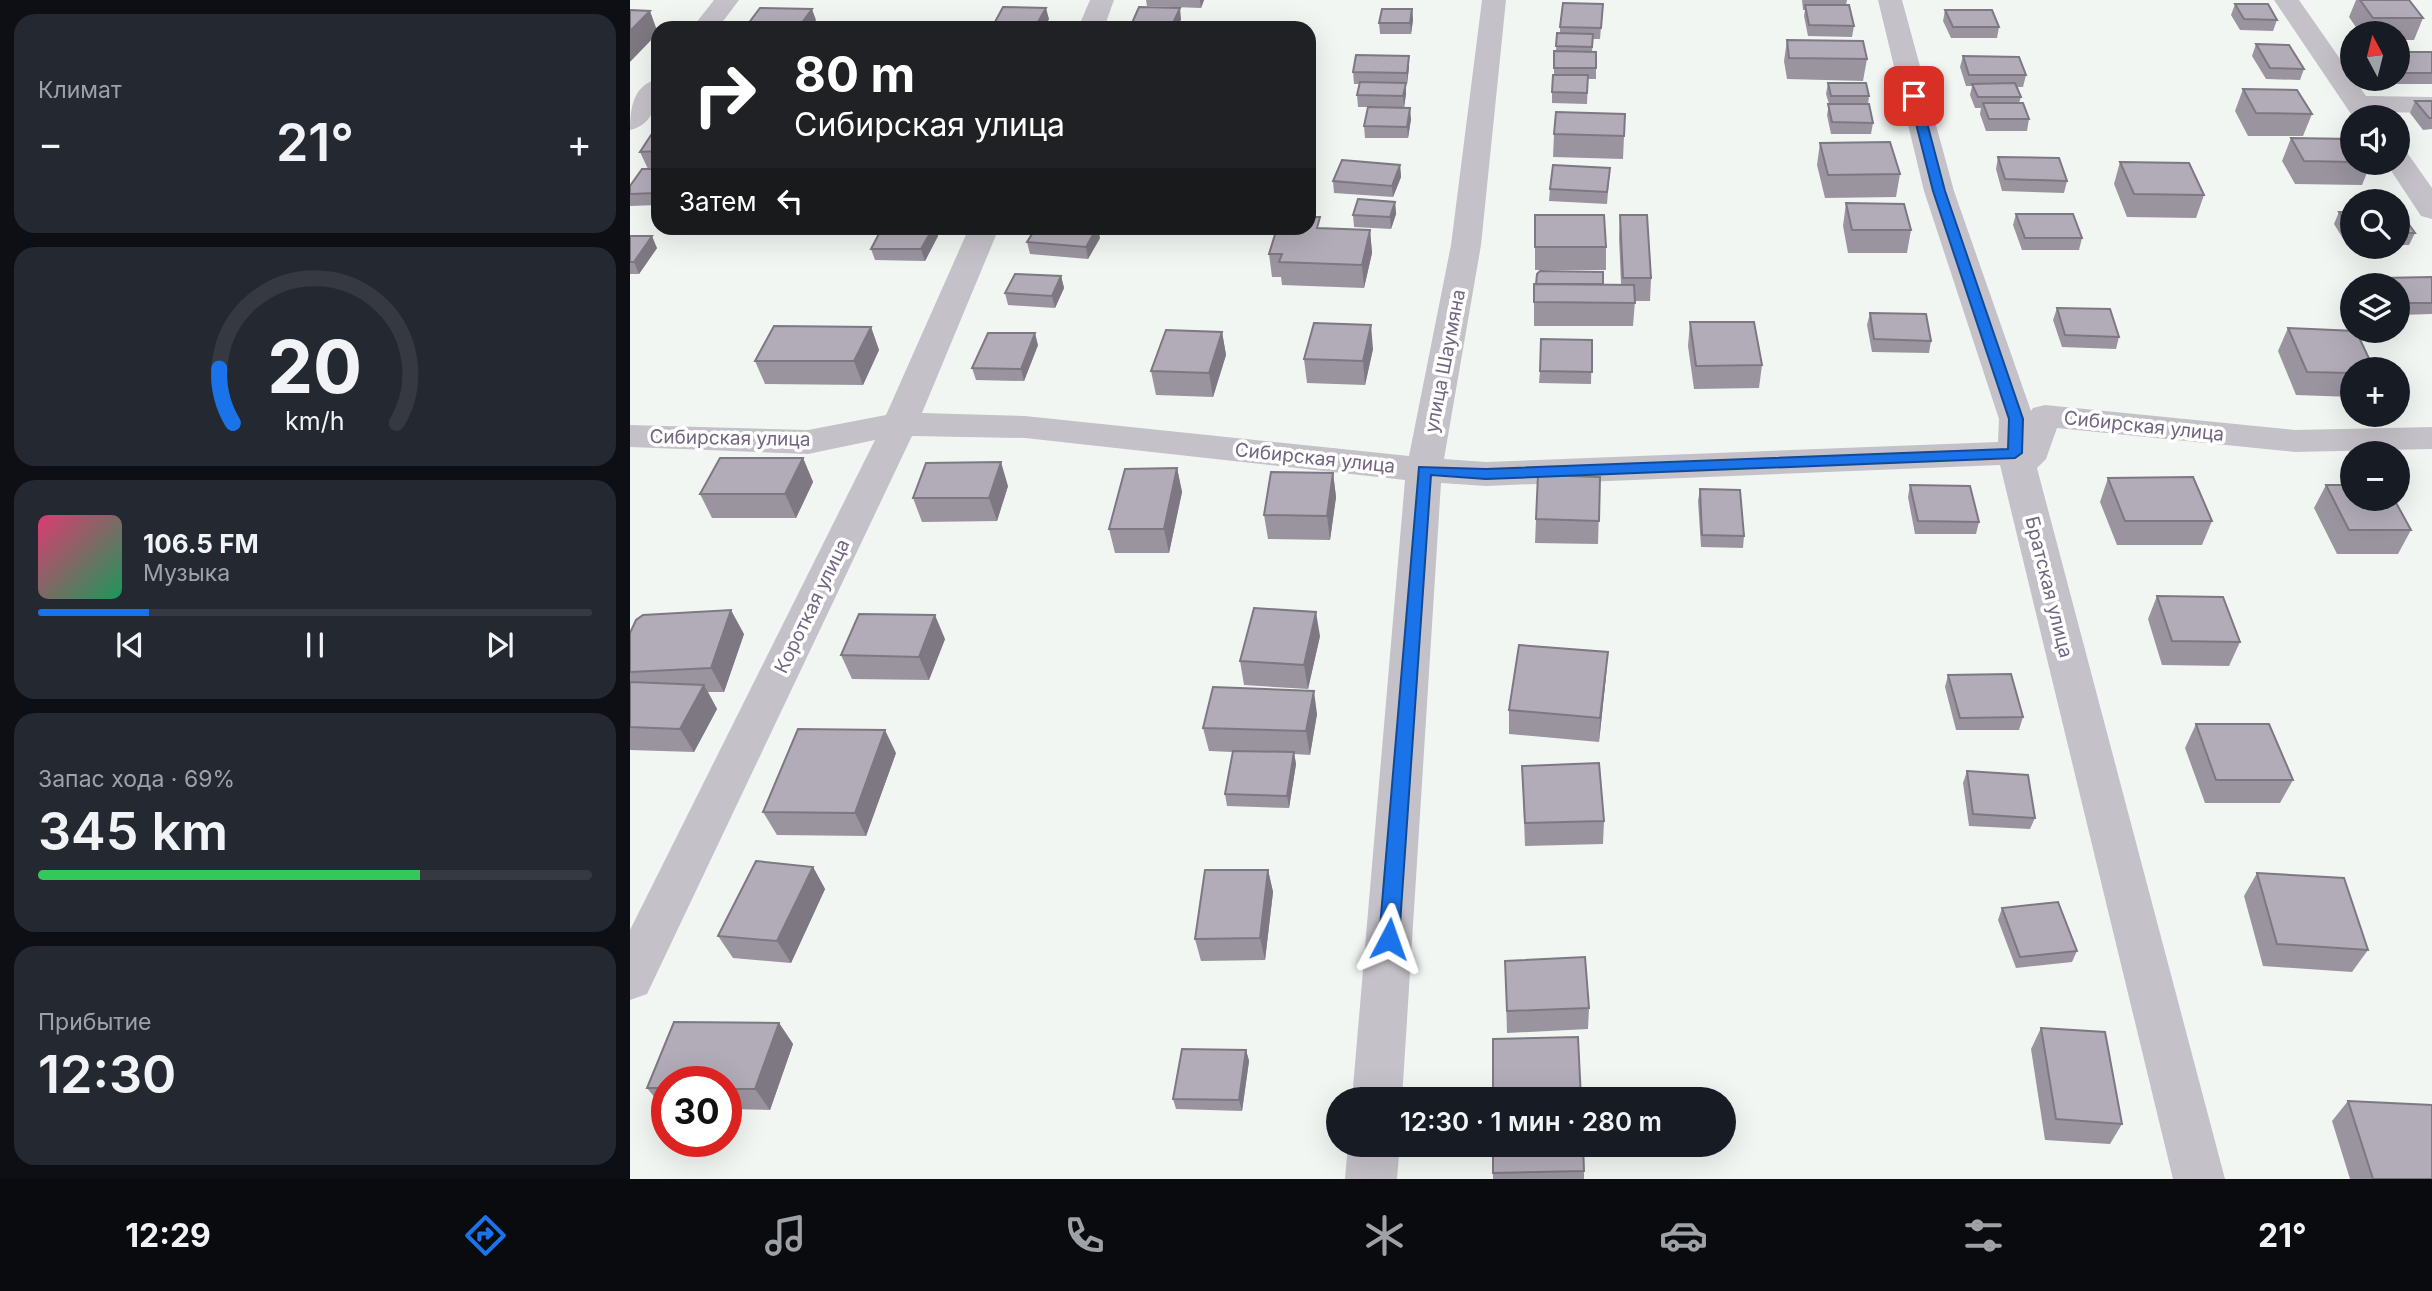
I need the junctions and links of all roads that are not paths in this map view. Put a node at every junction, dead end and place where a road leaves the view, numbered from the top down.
1 (727, 0) edge
2 (1102, 0) edge
3 (1494, 0) edge
4 (1890, 0) edge
5 (2286, 0) edge
6 (710, 21) edge
7 (1094, 21) edge
8 (651, 96) edge
9 (2359, 105) edge
10 (2432, 105) edge
11 (2410, 107) edge
12 (630, 122) edge
13 (2408, 175) edge
14 (2432, 209) edge
15 (982, 235) edge
16 (900, 424) junction
17 (630, 436) edge
18 (2432, 438) edge
19 (2015, 453) junction
20 (1424, 470) junction
21 (630, 979) edge
22 (1378, 1087) edge
23 (1373, 1157) edge
24 (1371, 1179) edge
25 (2199, 1179) edge

1 - 6 street
2 - 7 street
3 - 20 street, улица Шаумяна
4 - 19 street, Братская улица
5 - 9 street
8 - 12 street
10 - 11 street
13 - 14 street
15 - 16 street, Короткая улица
16 - 17 street, Сибирская улица
16 - 20 street, Сибирская улица
16 - 21 street, Короткая улица
18 - 19 street, Сибирская улица
19 - 20 street, Сибирская улица
19 - 25 street, Братская улица
20 - 22 street, улица Шаумяна
23 - 24 street

